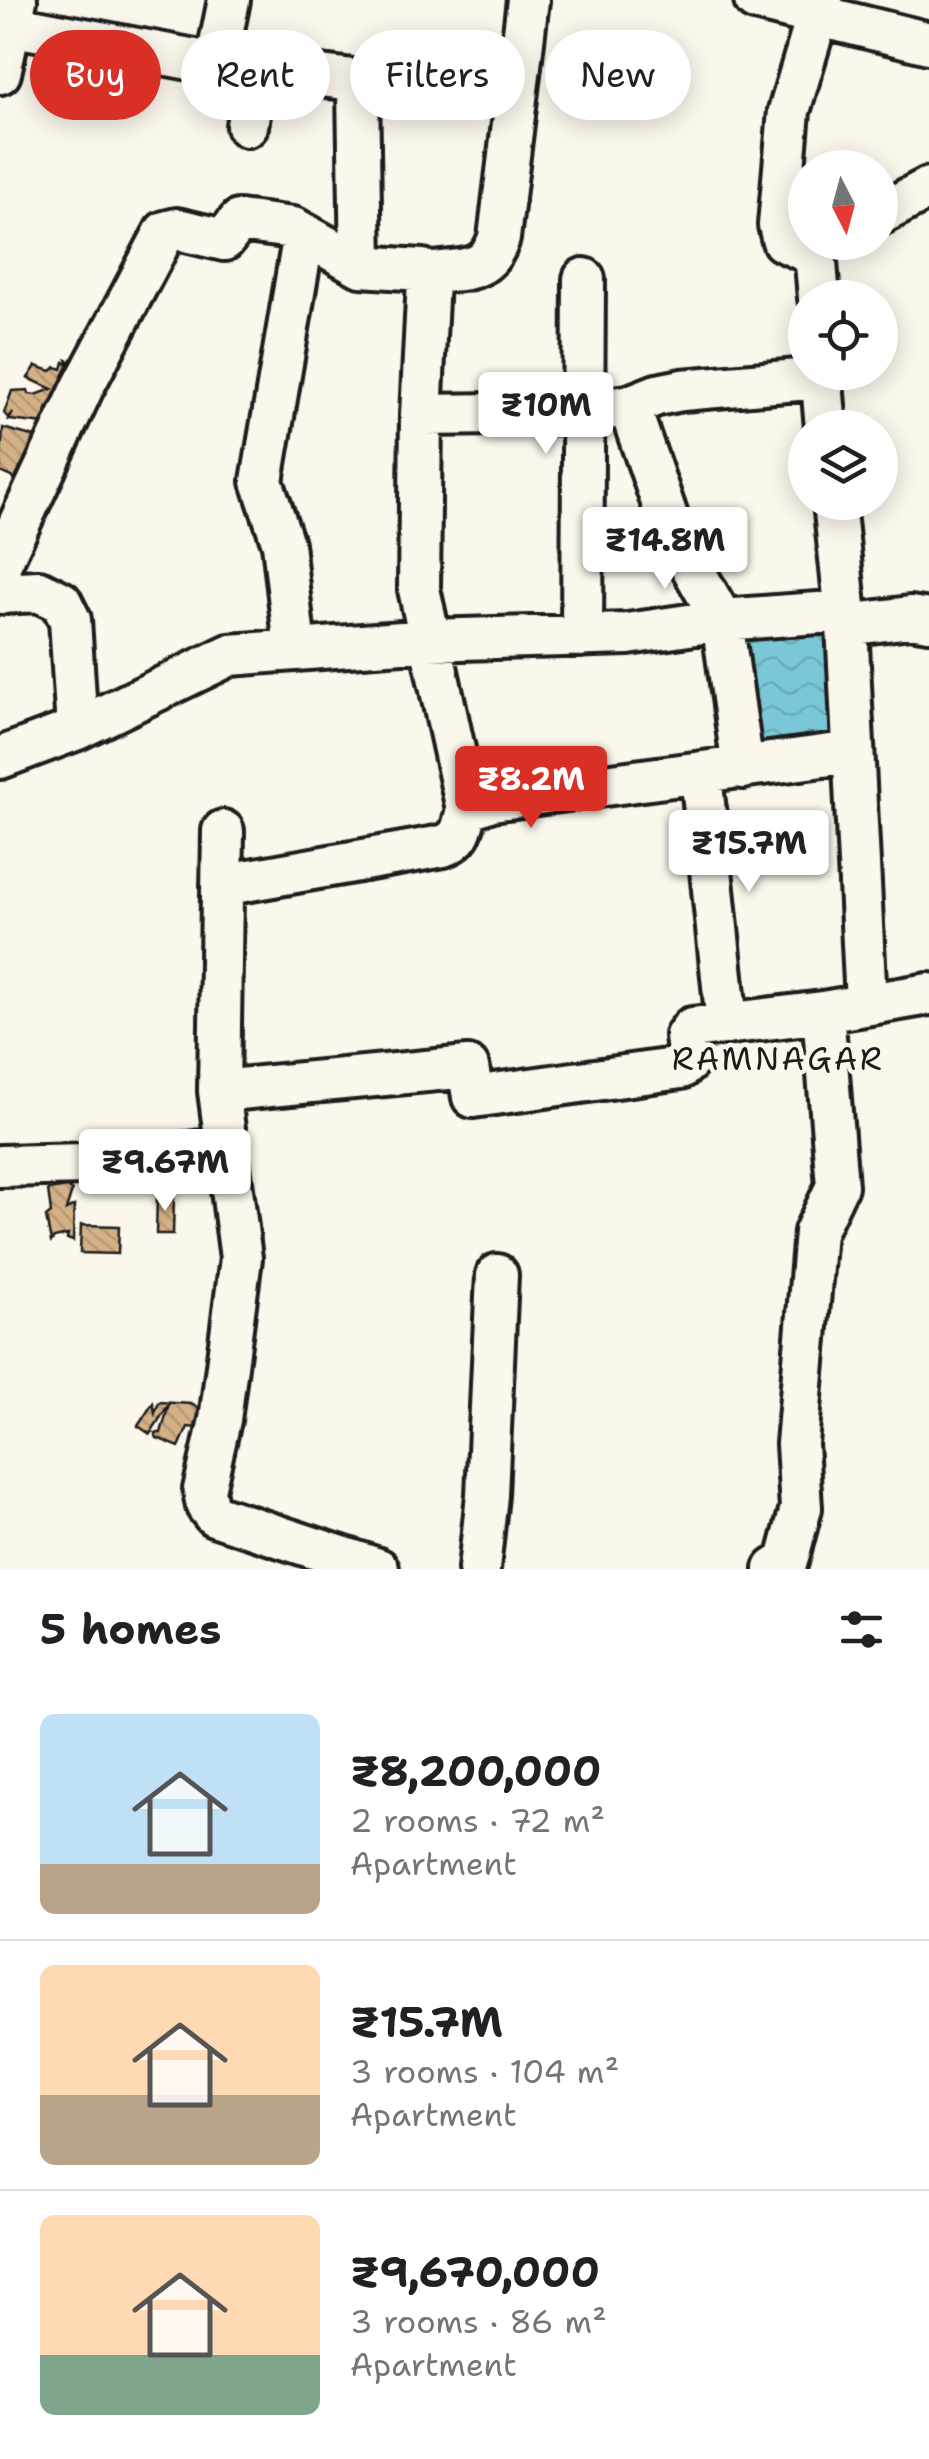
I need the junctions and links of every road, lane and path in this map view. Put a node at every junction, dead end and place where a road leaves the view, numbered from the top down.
1 (229, 0) edge
2 (528, 0) edge
3 (755, 0) edge
4 (819, 8) edge
5 (13, 12) edge
6 (929, 43) edge
7 (0, 73) edge
8 (247, 126) dead end
9 (929, 188) edge
10 (898, 204) edge
11 (304, 234) junction
12 (788, 242) edge
13 (361, 266) junction
14 (427, 274) junction
15 (584, 279) dead end
16 (788, 379) edge
17 (629, 406) junction
18 (581, 412) junction
19 (421, 415) junction
20 (836, 520) edge
21 (0, 565) edge
22 (0, 594) edge
23 (846, 618) junction
24 (722, 620) junction
25 (929, 620) edge
26 (582, 636) junction
27 (428, 640) junction
28 (295, 648) junction
29 (77, 729) junction
30 (853, 752) junction
31 (0, 758) edge
32 (744, 768) junction
33 (701, 774) junction
34 (467, 810) junction
35 (223, 831) dead end
36 (222, 885) junction
37 (929, 994) edge
38 (866, 1003) junction
39 (824, 1012) junction
40 (727, 1024) junction
41 (219, 1090) junction
42 (226, 1147) junction
43 (0, 1166) edge
44 (496, 1275) dead end
45 (378, 1569) edge
46 (479, 1569) edge
47 (775, 1569) edge

1 - 5 street
2 - 14 street
3 - 4 street
4 - 6 street
4 - 12 street
5 - 7 street
8 - 13 street
9 - 10 street
11 - 13 street
11 - 21 street
11 - 28 street
13 - 14 street
14 - 19 street
15 - 18 street
16 - 17 street
17 - 18 street
17 - 24 street
18 - 19 street
18 - 26 street
19 - 27 street
20 - 23 street
22 - 29 street
23 - 24 street
23 - 25 street
23 - 30 street
24 - 26 street
24 - 32 street
26 - 27 street
27 - 28 street
27 - 34 street
28 - 29 street
29 - 31 street
30 - 32 street
30 - 38 street
32 - 33 street
33 - 34 street
33 - 40 street
34 - 36 street
35 - 36 street
36 - 41 street
37 - 38 street
38 - 39 street
39 - 40 street
39 - 47 street
40 - 41 street
41 - 42 street
42 - 43 street
42 - 45 street
44 - 46 street

